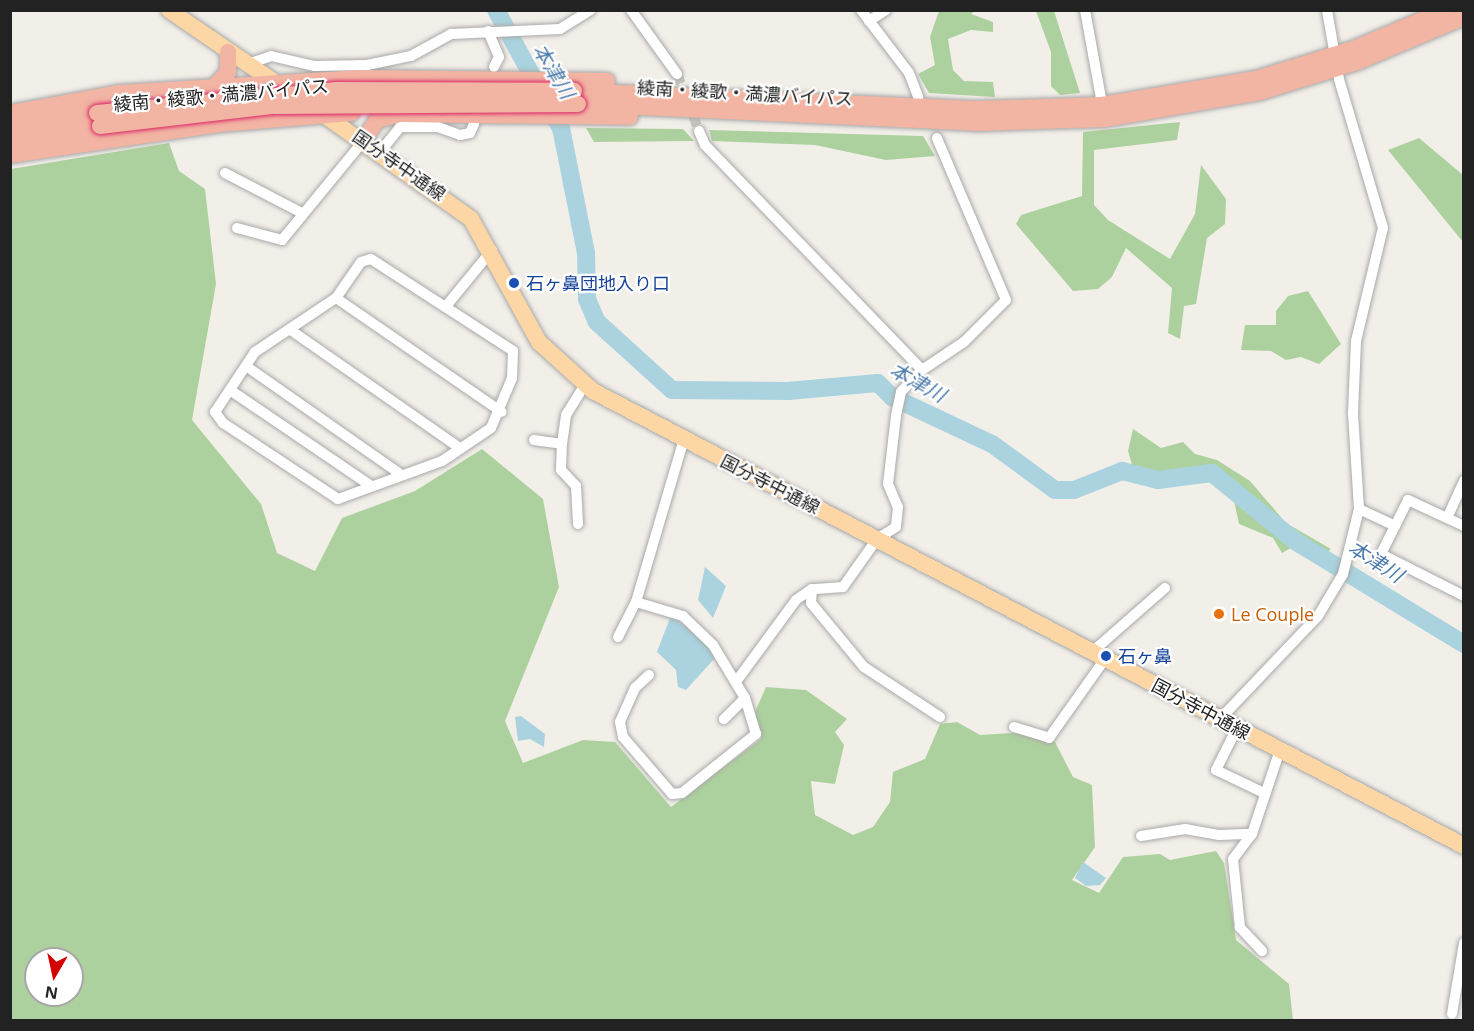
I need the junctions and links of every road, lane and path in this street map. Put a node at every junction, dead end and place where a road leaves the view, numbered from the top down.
1 (169, 10) edge
2 (590, 10) edge
3 (631, 10) edge
4 (861, 10) edge
5 (886, 10) edge
6 (1085, 10) edge
7 (1327, 10) edge
8 (1446, 10) edge
9 (1464, 17) edge
10 (869, 21) junction
11 (491, 31) junction
12 (228, 52) junction
13 (1338, 61) junction
14 (248, 64) junction
15 (500, 72) junction
16 (677, 74) tunnel mouth
17 (277, 83) junction
18 (213, 88) junction
19 (918, 97) dead end
20 (576, 98) junction
21 (832, 110) junction
22 (1103, 112) junction
23 (10, 113) edge
24 (324, 114) junction
25 (399, 114) junction
26 (99, 119) junction
27 (474, 124) dead end
28 (10, 128) edge
29 (699, 131) tunnel mouth
30 (937, 138) dead end
31 (364, 140) junction
32 (10, 142) edge
33 (381, 152) junction
34 (10, 155) edge
35 (225, 173) dead end
36 (302, 213) junction
37 (237, 228) dead end
38 (492, 249) junction
39 (336, 298) junction
40 (447, 305) junction
41 (292, 331) junction
42 (246, 366) junction
43 (922, 370) junction
44 (584, 386) junction
45 (230, 390) junction
46 (502, 412) junction
47 (534, 440) dead end
48 (684, 440) junction
49 (562, 444) junction
50 (458, 447) junction
51 (399, 473) junction
52 (1464, 481) edge
53 (370, 485) junction
54 (1359, 509) junction
55 (1447, 518) junction
56 (578, 524) dead end
57 (1395, 526) junction
58 (1464, 526) edge
59 (877, 539) junction
60 (1165, 588) dead end
61 (812, 589) junction
62 (1464, 596) edge
63 (636, 602) junction
64 (618, 637) dead end
65 (1099, 655) junction
66 (649, 675) dead end
67 (738, 679) junction
68 (745, 698) junction
69 (940, 717) dead end
70 (724, 719) dead end
71 (1220, 719) junction
72 (1014, 727) dead end
73 (1237, 728) junction
74 (1280, 750) junction
75 (1266, 795) junction
76 (1252, 834) junction
77 (1141, 837) dead end
78 (1464, 846) edge
79 (1464, 943) edge
80 (1262, 951) dead end
81 (1452, 1014) dead end

1 - 12 main road, 国分寺中通線
2 - 11 street
3 - 16 street
4 - 10 street
5 - 10 street
6 - 22 street
7 - 13 street
8 - 13 highway, 綾南・綾歌・満濃バイパス
9 - 13 highway, 綾南・綾歌・満濃バイパス
10 - 19 street
11 - 14 street
11 - 15 street
12 - 14 main road, 国分寺中通線
12 - 18 highway
13 - 22 highway, 綾南・綾歌・満濃バイパス
13 - 54 street
14 - 17 main road, 国分寺中通線
15 - 17 highway
15 - 20 highway
17 - 18 highway
17 - 24 main road, 国分寺中通線
18 - 23 highway
20 - 21 highway, 綾南・綾歌・満濃バイパス
20 - 21 highway
20 - 25 highway
20 - 26 highway, 綾南・綾歌・満濃バイパス, bridge
21 - 22 highway, 綾南・綾歌・満濃バイパス
24 - 25 highway
24 - 31 main road, 国分寺中通線
24 - 34 highway
25 - 31 highway
26 - 28 highway, 綾南・綾歌・満濃バイパス
26 - 32 highway, 綾南・綾歌・満濃バイパス
27 - 33 street
29 - 43 street
30 - 43 street
31 - 33 main road, 国分寺中通線
31 - 36 street
33 - 38 main road, 国分寺中通線
35 - 36 street
36 - 37 street
38 - 40 street
38 - 44 main road, 国分寺中通線
39 - 40 street
39 - 41 street
39 - 46 street
40 - 46 street
41 - 42 street
41 - 50 street
42 - 45 street
42 - 51 street
43 - 59 street
44 - 48 main road, 国分寺中通線
44 - 49 street
45 - 53 street
45 - 53 street
46 - 50 street
47 - 49 street
48 - 59 main road, 国分寺中通線
48 - 63 street
49 - 56 street
50 - 51 street
51 - 53 street
52 - 55 street
54 - 57 street
54 - 71 street
55 - 57 street
55 - 58 street
57 - 62 street
59 - 61 street
59 - 65 main road, 国分寺中通線
60 - 65 street
61 - 67 street
61 - 69 street
63 - 64 street
63 - 67 street
65 - 71 main road, 国分寺中通線
65 - 72 street
66 - 68 street
67 - 68 street
68 - 70 street
71 - 73 main road, 国分寺中通線
73 - 74 main road, 国分寺中通線
73 - 75 street
74 - 75 street
74 - 78 main road, 国分寺中通線
75 - 76 street
76 - 77 street
76 - 80 street
79 - 81 street

